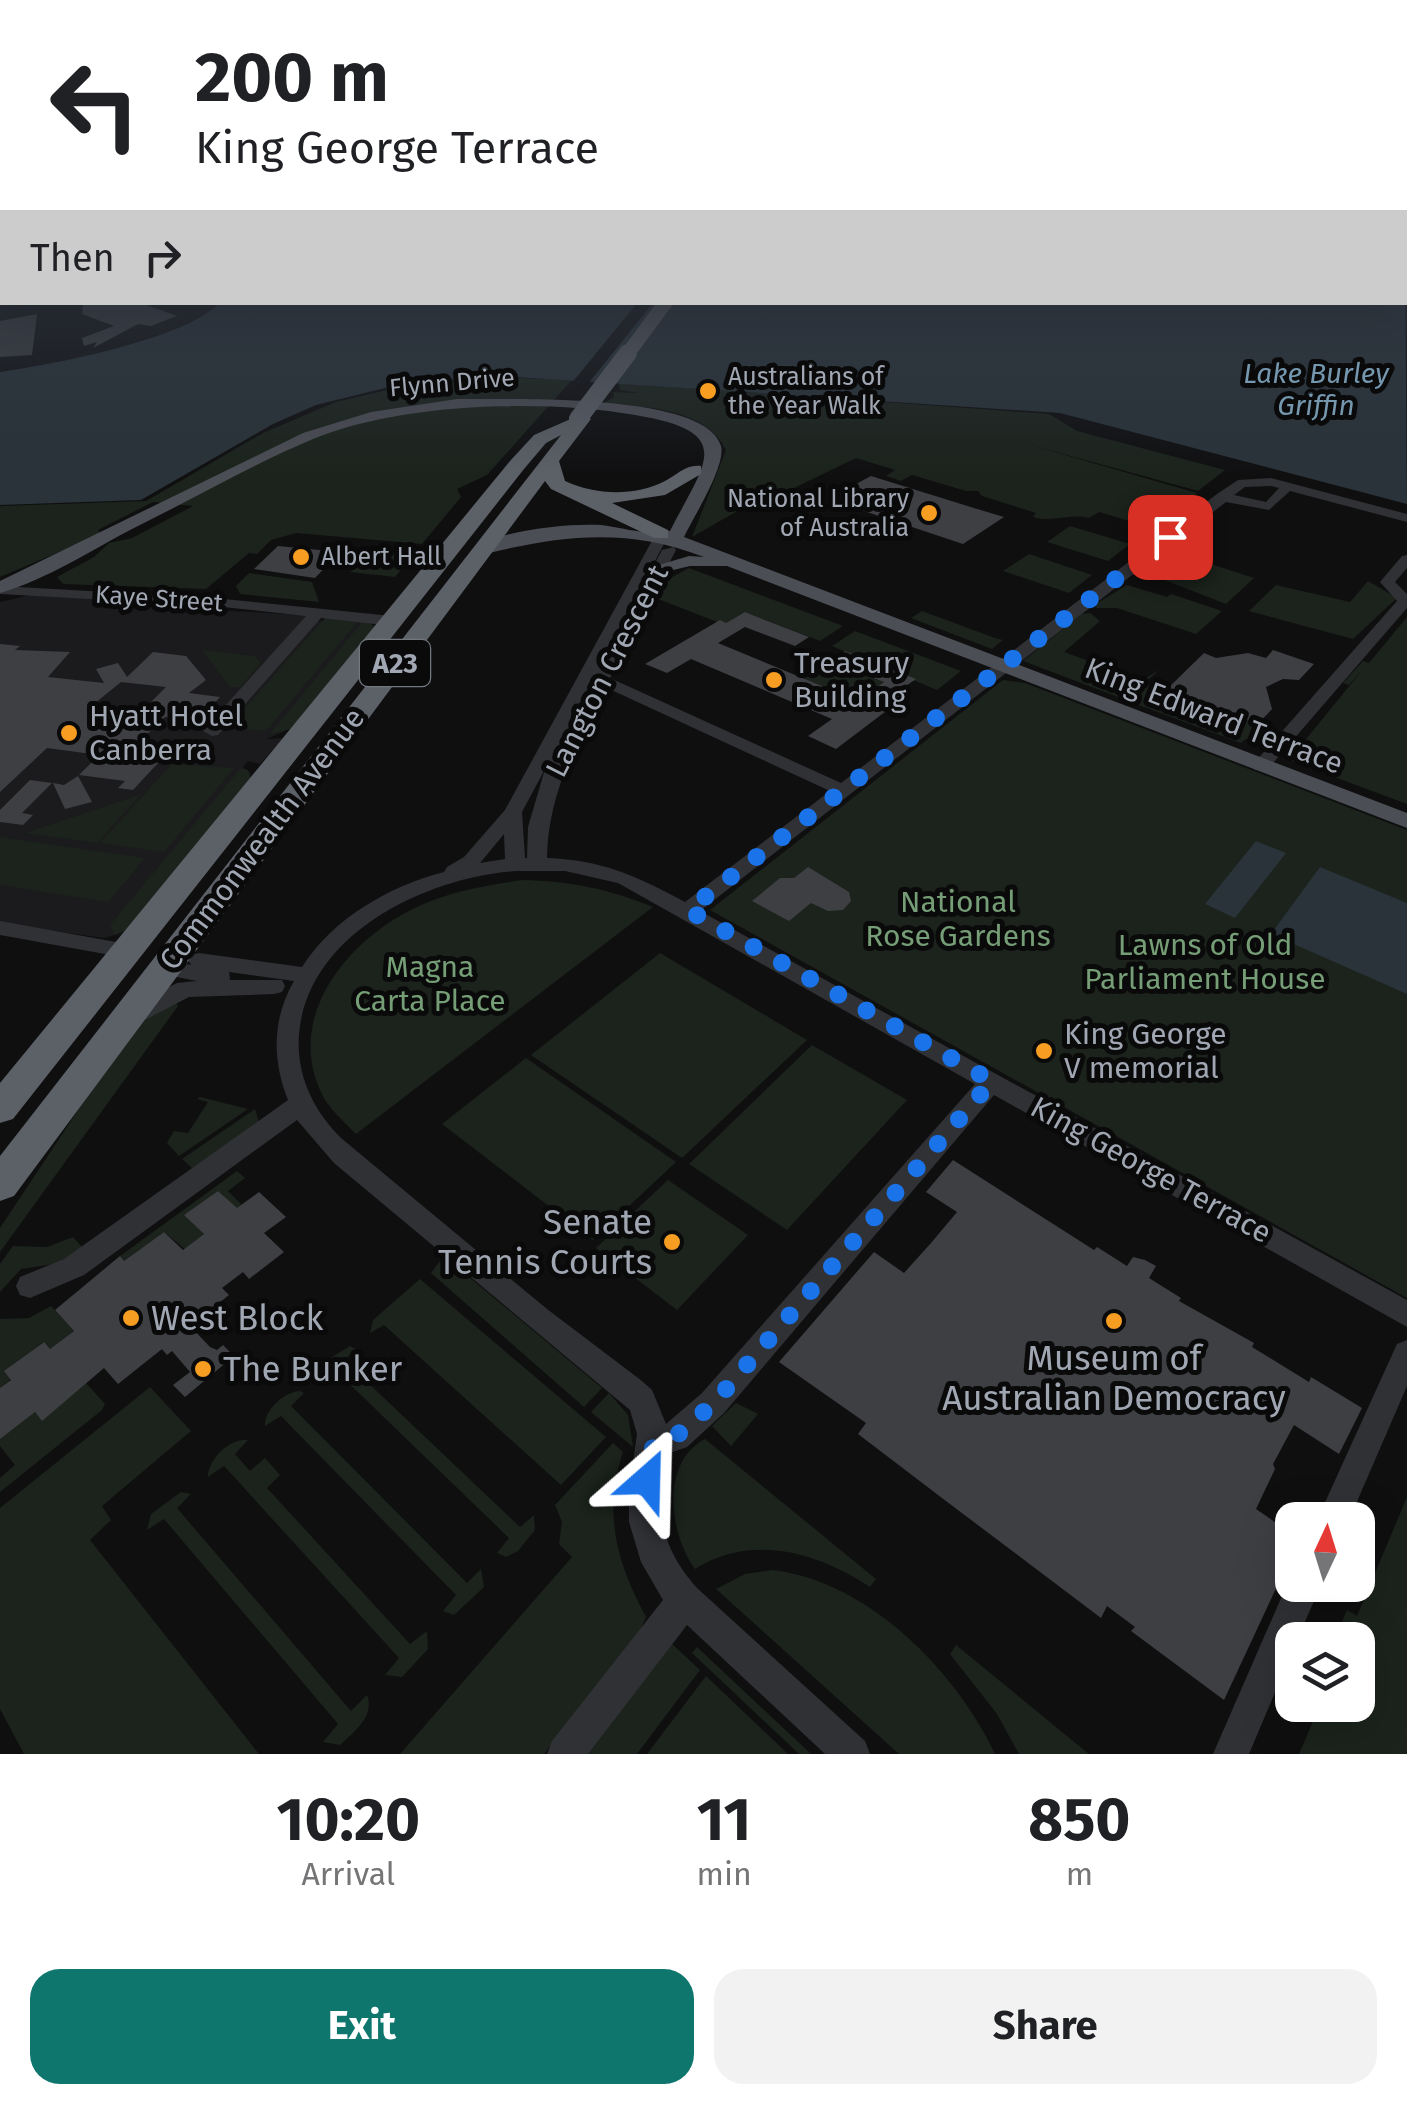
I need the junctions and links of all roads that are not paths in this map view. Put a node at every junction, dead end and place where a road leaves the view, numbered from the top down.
1 (658, 314) edge
2 (658, 314) edge
3 (580, 419) junction
4 (550, 459) junction
5 (694, 470) junction
6 (1286, 488) junction
7 (566, 490) junction
8 (1222, 496) junction
9 (1407, 518) edge
10 (616, 530) junction
11 (667, 539) junction
12 (481, 550) junction
13 (1407, 559) edge
14 (720, 563) junction
15 (652, 566) junction
16 (60, 567) junction
17 (50, 588) junction
18 (6, 590) edge
19 (1406, 600) edge
20 (319, 612) junction
21 (392, 621) junction
22 (1000, 667) junction
23 (594, 677) junction
24 (212, 731) dead end
25 (1261, 766) junction
26 (842, 790) junction
27 (513, 812) junction
28 (1407, 821) edge
29 (526, 864) junction
30 (435, 882) junction
31 (688, 910) junction
32 (153, 918) junction
33 (0, 928) edge
34 (54, 937) junction
35 (0, 939) edge
36 (122, 957) junction
37 (169, 962) junction
38 (292, 984) junction
39 (105, 1046) junction
40 (992, 1081) junction
41 (302, 1104) junction
42 (0, 1109) edge
43 (0, 1185) edge
44 (30, 1286) dead end
45 (1407, 1314) edge
46 (1401, 1364) edge
47 (654, 1443) junction
48 (1341, 1502) edge
49 (685, 1600) junction
50 (1297, 1602) edge
51 (565, 1754) edge
52 (852, 1754) edge
53 (1231, 1754) edge

1 - 3 highway, Commonwealth Avenue / A23, bridge
2 - 3 highway, Commonwealth Avenue / A23, bridge
3 - 4 highway, Commonwealth Avenue / A23
3 - 21 highway, Commonwealth Avenue / A23
4 - 7 highway
4 - 12 highway, Commonwealth Avenue / A23
5 - 7 highway
5 - 11 main road
5 - 16 main road, Flynn Drive
6 - 8 street
6 - 8 street
6 - 9 street
7 - 11 highway
8 - 22 street
10 - 11 main road, King Edward Terrace
10 - 12 main road, King Edward Terrace
10 - 15 main road
11 - 14 main road, King Edward Terrace
11 - 15 street, Langton Crescent
11 - 18 main road, Flynn Drive
11 - 22 main road, King Edward Terrace
12 - 37 highway, Commonwealth Avenue / A23
13 - 19 street
14 - 15 main road
14 - 22 main road, King Edward Terrace
15 - 23 street, Langton Crescent
16 - 17 main road
16 - 18 main road, Flynn Drive
17 - 18 street, Kaye Street
17 - 20 street, Kaye Street
18 - 20 street, Kaye Street
19 - 25 street
20 - 21 street, Kaye Street
20 - 24 street
21 - 32 highway, Commonwealth Avenue / A23
22 - 25 main road, King Edward Terrace
22 - 26 street
23 - 26 street
23 - 27 street, Langton Crescent
23 - 29 street, Langton Crescent
25 - 28 main road, King Edward Terrace
26 - 31 street
27 - 29 street
27 - 30 street, Langton Crescent
29 - 30 street, Langton Crescent
29 - 31 street, King George Terrace
30 - 38 street, Langton Crescent
31 - 40 street, King George Terrace
32 - 34 street
32 - 36 highway, Commonwealth Avenue / A23
33 - 34 street
34 - 36 street
35 - 36 street
36 - 37 highway
36 - 42 highway, Commonwealth Avenue / A23
37 - 38 street
37 - 38 street
37 - 39 highway, Commonwealth Avenue / A23
38 - 39 street
38 - 41 street
39 - 43 highway, Commonwealth Avenue / A23
40 - 45 street, King George Terrace
40 - 47 street
41 - 44 street
41 - 47 street
46 - 48 street
47 - 49 street
49 - 51 street
49 - 52 street
50 - 53 street

